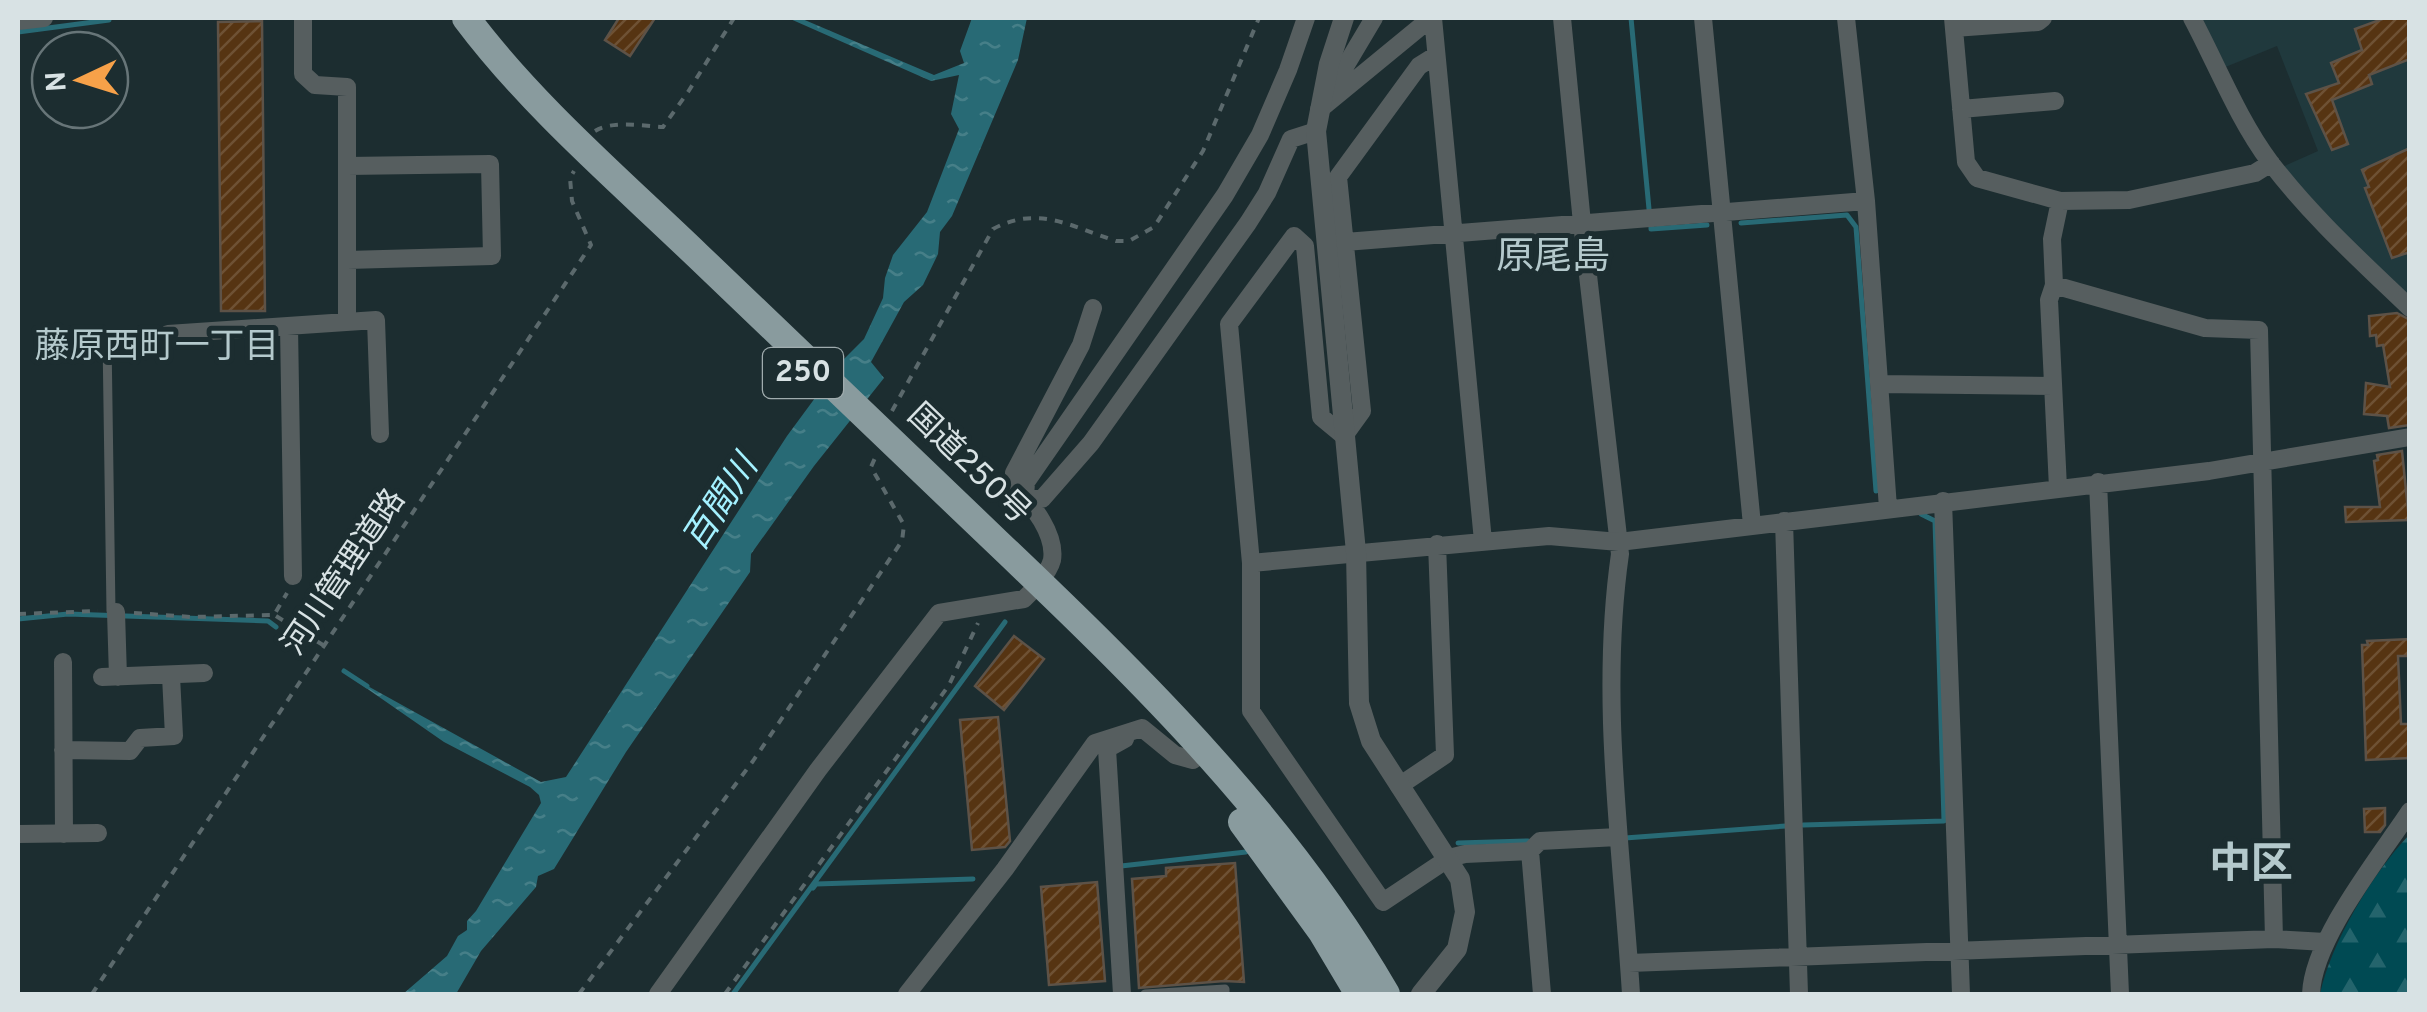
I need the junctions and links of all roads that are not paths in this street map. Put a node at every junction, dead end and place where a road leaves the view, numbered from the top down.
1 (44, 18) edge
2 (303, 18) edge
3 (446, 18) edge
4 (466, 18) edge
5 (1306, 18) edge
6 (1344, 18) edge
7 (1374, 18) edge
8 (1432, 18) edge
9 (1562, 18) edge
10 (1703, 18) edge
11 (1846, 18) edge
12 (2042, 18) edge
13 (2192, 18) edge
14 (18, 21) edge
15 (1953, 22) edge
16 (1434, 56) junction
17 (2056, 101) dead end
18 (1961, 109) junction
19 (1318, 121) junction
20 (586, 156) junction
21 (2271, 163) junction
22 (347, 166) junction
23 (1866, 201) junction
24 (2060, 201) junction
25 (1723, 214) junction
26 (1582, 223) junction
27 (1454, 233) junction
28 (1345, 242) junction
29 (347, 260) junction
30 (2054, 284) junction
31 (1093, 308) dead end
32 (2410, 308) edge
33 (347, 322) junction
34 (289, 326) junction
35 (168, 334) joint
36 (1880, 384) junction
37 (2054, 386) junction
38 (380, 434) dead end
39 (1344, 436) junction
40 (2410, 437) edge
41 (2263, 461) junction
42 (2098, 482) junction
43 (2058, 488) junction
44 (1025, 498) junction
45 (1943, 501) junction
46 (1888, 508) junction
47 (1784, 522) junction
48 (1752, 526) junction
49 (1483, 541) junction
50 (1619, 542) junction
51 (1437, 544) junction
52 (1356, 552) junction
53 (1251, 563) junction
54 (293, 576) road end
55 (1030, 581) junction
56 (115, 613) joint
57 (63, 662) dead end
58 (204, 673) dead end
59 (171, 676) junction
60 (1142, 728) junction
61 (63, 750) junction
62 (1192, 760) junction
63 (1399, 786) junction
64 (2410, 811) edge
65 (98, 833) dead end
66 (18, 834) edge
67 (64, 834) junction
68 (1618, 836) junction
69 (1530, 851) junction
70 (1449, 858) junction
71 (2274, 939) junction
72 (2325, 942) junction
73 (2119, 946) junction
74 (1959, 952) junction
75 (1798, 957) junction
76 (1629, 963) junction
77 (658, 994) edge
78 (906, 994) edge
79 (1122, 994) edge
80 (1145, 994) edge
81 (1225, 994) edge
82 (1359, 994) edge
83 (1386, 994) edge
84 (1421, 994) edge
85 (1542, 994) edge
86 (1632, 994) edge
87 (1799, 994) edge
88 (1961, 994) edge
89 (2120, 994) edge
90 (2311, 994) edge

1 - 14 street
2 - 22 street
3 - 20 highway, 国道250号 / 250
4 - 20 highway, 国道250号 / 250
5 - 44 street
6 - 19 street
7 - 19 street
8 - 16 street
8 - 19 street
9 - 26 street
10 - 25 street
11 - 23 street
12 - 15 street
13 - 21 street
15 - 18 street
16 - 27 street
16 - 28 street
17 - 18 street
18 - 24 street
19 - 39 street
19 - 44 street
20 - 55 highway, 国道250号 / 250
21 - 24 street
21 - 32 street
22 - 29 street
22 - 29 street
23 - 25 street
23 - 36 street
24 - 30 street
25 - 26 street
25 - 48 street
26 - 27 street
26 - 50 street
27 - 28 street
27 - 49 street
28 - 39 street
29 - 33 street
30 - 37 street
30 - 41 street
31 - 44 street
33 - 34 street
33 - 38 street
34 - 35 street
34 - 54 street
35 - 56 lane
36 - 37 street
36 - 46 street
37 - 43 street
39 - 52 street
39 - 53 street
40 - 41 street
41 - 42 street
41 - 71 street
42 - 43 street
42 - 73 street
43 - 45 street
44 - 55 street
45 - 46 street
45 - 74 street
46 - 47 street
47 - 48 street
47 - 75 street
48 - 50 street
49 - 50 street
49 - 51 street
50 - 68 street
51 - 52 street
51 - 63 street
52 - 53 street
52 - 63 street
53 - 70 street
55 - 62 highway, 国道250号 / 250
55 - 77 street
55 - 83 highway, 国道250号 / 250
56 - 59 street
57 - 61 street
58 - 59 street
59 - 61 street
60 - 62 street
60 - 78 street
60 - 79 street
61 - 67 street
62 - 82 highway, 国道250号 / 250
63 - 70 street
64 - 72 street
65 - 67 street
66 - 67 street
68 - 69 street
68 - 76 street
69 - 70 street
69 - 85 street
70 - 84 street
71 - 72 street
71 - 73 street
72 - 90 street
73 - 74 street
73 - 89 street
74 - 75 street
74 - 88 street
75 - 76 street
75 - 87 street
76 - 86 street
80 - 81 lane

